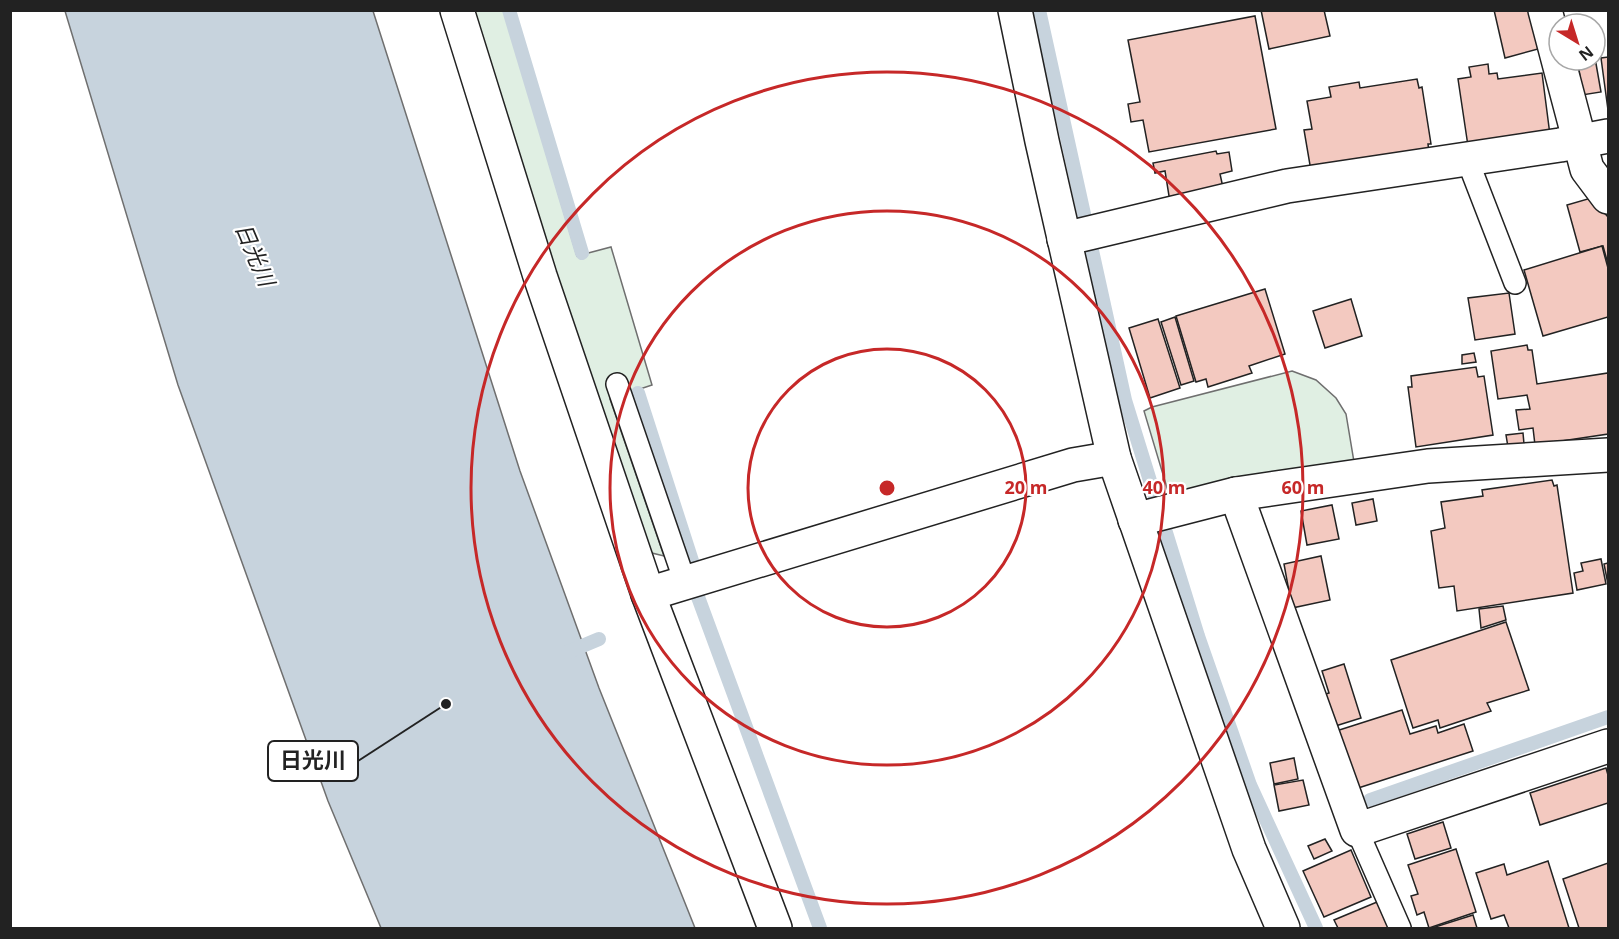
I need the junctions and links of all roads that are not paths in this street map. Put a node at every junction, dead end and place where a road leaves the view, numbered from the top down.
1 (457, 10) edge
2 (1015, 10) edge
3 (1545, 10) edge
4 (1594, 138) edge
5 (1467, 159) junction
6 (1608, 197) edge
7 (1082, 235) junction
8 (1515, 283) dead end
9 (617, 384) dead end
10 (1608, 455) edge
11 (1114, 458) junction
12 (1236, 494) junction
13 (1152, 515) junction
14 (685, 582) junction
15 (648, 594) junction
16 (1608, 746) edge
17 (1357, 830) junction
18 (775, 928) edge
19 (1283, 928) edge
20 (1400, 928) edge

1 - 15 street
2 - 7 street
3 - 4 street
4 - 5 street
4 - 6 street
5 - 7 street
5 - 8 lane
7 - 11 street
9 - 14 lane
10 - 12 street
11 - 13 street
11 - 14 street
12 - 13 street
12 - 17 street
13 - 19 street
14 - 15 street
15 - 18 street
16 - 17 street
17 - 20 lane

